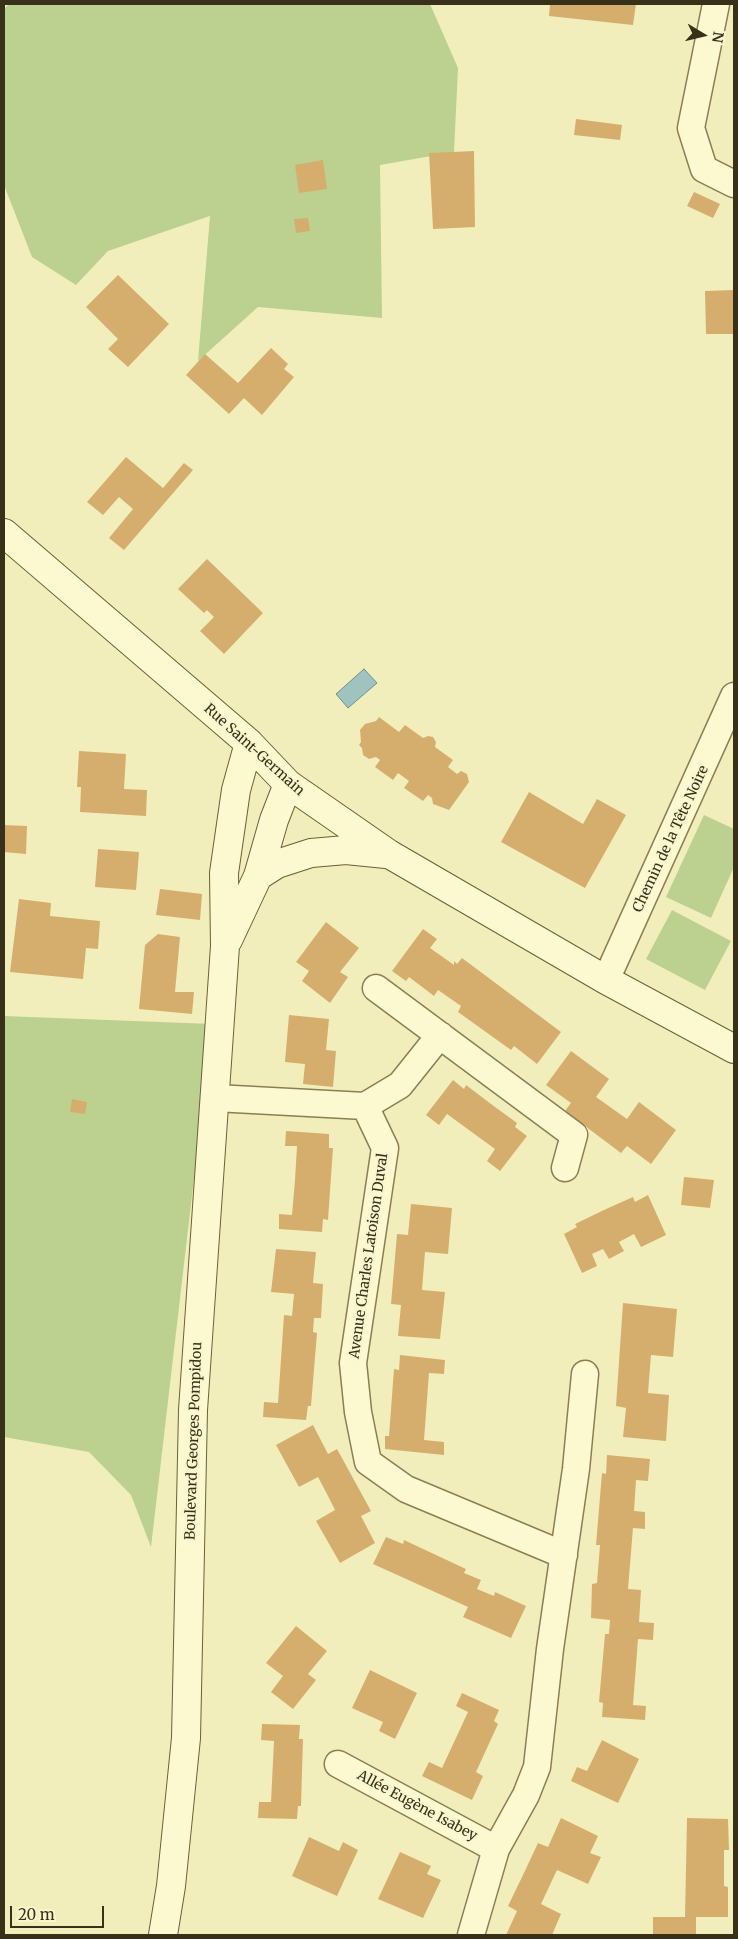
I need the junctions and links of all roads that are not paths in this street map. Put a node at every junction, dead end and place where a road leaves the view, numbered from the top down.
1 (716, 4) edge
2 (734, 184) edge
3 (4, 533) edge
4 (734, 696) edge
5 (250, 743) junction
6 (288, 784) junction
7 (389, 854) junction
8 (258, 876) junction
9 (225, 946) junction
10 (606, 980) junction
11 (376, 988) dead end
12 (440, 1036) junction
13 (734, 1049) edge
14 (215, 1098) junction
15 (365, 1106) junction
16 (565, 1168) dead end
17 (585, 1374) dead end
18 (564, 1555) junction
19 (338, 1764) dead end
20 (496, 1849) junction
21 (163, 1935) edge
22 (471, 1935) edge

1 - 2 street
3 - 5 street, Rue Saint-Germain
4 - 10 street, Chemin de la Tête Noire
5 - 6 street, Rue Saint-Germain
5 - 9 street, Boulevard Georges Pompidou
6 - 7 street, Rue Saint-Germain
6 - 8 street, Boulevard Georges Pompidou
7 - 8 street
7 - 10 street, Rue Saint-Germain
8 - 9 street, Boulevard Georges Pompidou
9 - 14 street, Boulevard Georges Pompidou
10 - 13 street, Rue Saint-Germain
11 - 12 street
12 - 15 street
12 - 16 street
14 - 15 street
14 - 21 street, Boulevard Georges Pompidou
15 - 18 street, Avenue Charles Latoison Duval
17 - 18 street
18 - 20 street
19 - 20 street, Allée Eugène Isabey
20 - 22 street

